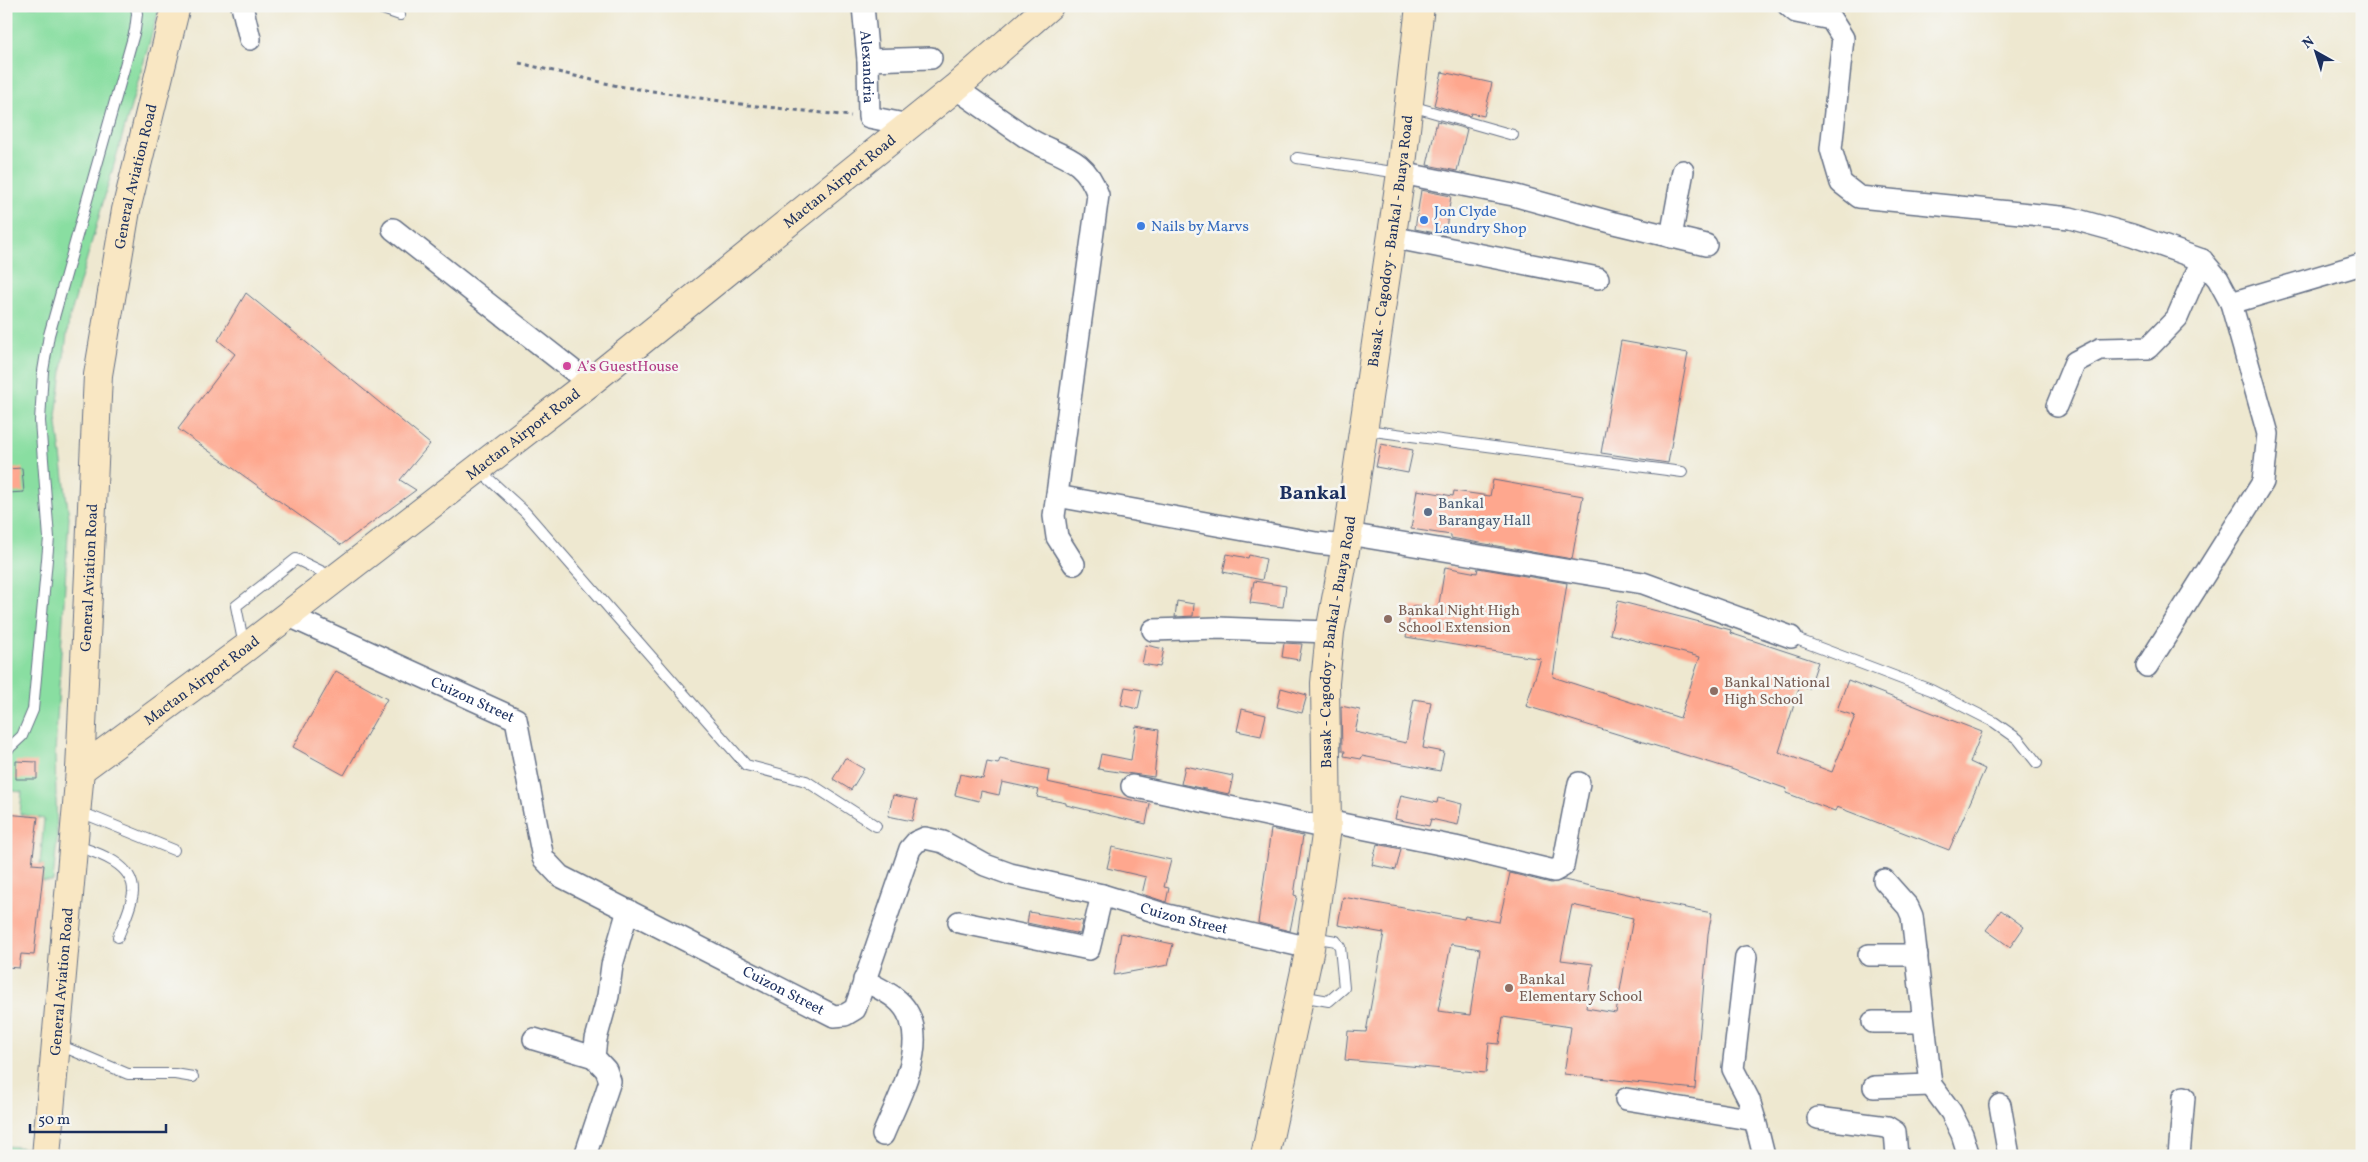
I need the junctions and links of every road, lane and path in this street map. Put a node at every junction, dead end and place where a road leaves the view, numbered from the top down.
1 (136, 6) edge
2 (176, 6) edge
3 (242, 6) edge
4 (374, 6) edge
5 (863, 6) edge
6 (1048, 6) edge
7 (1420, 6) edge
8 (1789, 6) edge
9 (400, 15) dead end
10 (250, 39) dead end
11 (931, 58) dead end
12 (868, 60) junction
13 (519, 63) dead end
14 (955, 88) junction
15 (1410, 106) junction
16 (869, 118) junction
17 (909, 125) junction
18 (1513, 135) dead end
19 (1297, 158) dead end
20 (1683, 171) dead end
21 (1401, 174) junction
22 (394, 229) dead end
23 (1671, 236) junction
24 (1391, 237) junction
25 (1706, 245) dead end
26 (2202, 260) junction
27 (2362, 264) edge
28 (1598, 278) dead end
29 (2231, 303) junction
30 (589, 383) junction
31 (2057, 406) dead end
32 (1362, 429) junction
33 (478, 469) junction
34 (1682, 472) dead end
35 (1057, 496) junction
36 (1347, 540) junction
37 (1074, 564) dead end
38 (336, 578) junction
39 (287, 615) junction
40 (1153, 630) dead end
41 (1330, 632) junction
42 (1791, 637) joint
43 (244, 649) junction
44 (2147, 666) dead end
45 (6, 751) edge
46 (2037, 763) dead end
47 (80, 770) junction
48 (1579, 784) dead end
49 (1132, 786) dead end
50 (77, 811) junction
51 (1327, 825) junction
52 (876, 826) dead end
53 (74, 845) junction
54 (174, 850) dead end
55 (1884, 880) dead end
56 (1102, 895) junction
57 (628, 910) junction
58 (959, 922) dead end
59 (118, 937) dead end
60 (1310, 942) junction
61 (1870, 955) dead end
62 (1917, 955) junction
63 (1746, 957) dead end
64 (864, 980) junction
65 (1300, 996) junction
66 (1873, 1022) dead end
67 (1923, 1022) junction
68 (534, 1039) dead end
69 (56, 1044) junction
70 (594, 1057) junction
71 (193, 1078) dead end
72 (1931, 1085) junction
73 (1874, 1087) dead end
74 (2184, 1097) dead end
75 (1626, 1099) dead end
76 (2000, 1105) dead end
77 (1818, 1118) dead end
78 (1755, 1120) junction
79 (883, 1134) dead end
80 (46, 1156) edge
81 (585, 1156) edge
82 (1265, 1156) edge
83 (1764, 1156) edge
84 (1897, 1156) edge
85 (1969, 1156) edge
86 (2009, 1156) edge
87 (2179, 1156) edge

1 - 45 lane
2 - 47 main road, General Aviation Road
3 - 10 street
4 - 9 lane
5 - 12 street, Alexandria
6 - 14 main road, Mactan Airport Road
7 - 15 main road, Basak - Cagodoy - Bankal - Buaya Road
8 - 26 street
11 - 12 street
12 - 16 street, Alexandria
13 - 16 path
14 - 17 main road, Mactan Airport Road
14 - 35 street
15 - 18 lane
15 - 21 main road, Basak - Cagodoy - Bankal - Buaya Road
16 - 17 street, Alexandria
17 - 30 main road, Mactan Airport Road
19 - 21 lane
20 - 23 street
21 - 23 street
21 - 24 main road, Basak - Cagodoy - Bankal - Buaya Road
22 - 30 street
23 - 25 street
24 - 28 street
24 - 32 main road, Basak - Cagodoy - Bankal - Buaya Road
26 - 29 street
26 - 31 street
27 - 29 street
29 - 44 street
30 - 33 main road, Mactan Airport Road
32 - 34 lane
32 - 36 main road, Basak - Cagodoy - Bankal - Buaya Road
33 - 38 main road, Mactan Airport Road
33 - 52 lane
35 - 36 street
35 - 37 street
36 - 41 main road, Basak - Cagodoy - Bankal - Buaya Road
36 - 42 street
38 - 39 main road, Mactan Airport Road
38 - 43 lane
39 - 43 main road, Mactan Airport Road
39 - 57 street, Cuizon Street
40 - 41 street
41 - 51 main road, Basak - Cagodoy - Bankal - Buaya Road
42 - 46 lane
43 - 47 main road, Mactan Airport Road
47 - 50 main road, General Aviation Road
48 - 51 street
49 - 51 street
50 - 53 main road, General Aviation Road
50 - 54 lane
51 - 60 main road, Basak - Cagodoy - Bankal - Buaya Road
53 - 59 lane
53 - 69 main road, General Aviation Road
55 - 62 street
56 - 58 street
56 - 60 street, Cuizon Street
56 - 64 street, Cuizon Street
57 - 64 street, Cuizon Street
57 - 70 street
60 - 65 main road, Basak - Cagodoy - Bankal - Buaya Road
60 - 65 lane
61 - 62 street
62 - 67 street
63 - 78 street
64 - 79 street
65 - 82 main road, Basak - Cagodoy - Bankal - Buaya Road
66 - 67 street
67 - 72 street
68 - 70 street
69 - 71 lane
69 - 80 main road, General Aviation Road
70 - 81 street
72 - 73 street
72 - 85 street
74 - 87 street
75 - 78 street
76 - 86 street
77 - 84 street
78 - 83 street

